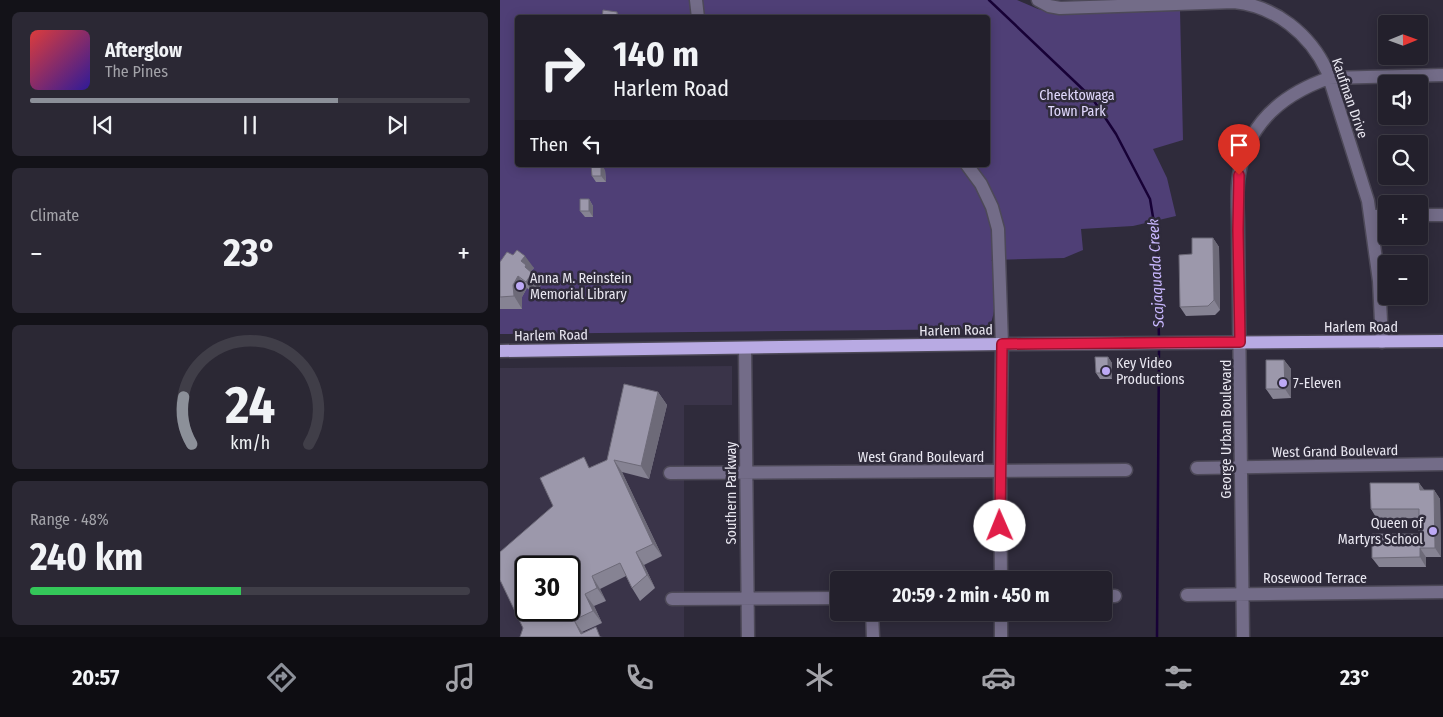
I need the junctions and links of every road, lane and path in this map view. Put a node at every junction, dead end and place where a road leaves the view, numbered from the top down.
1 (696, 0) edge
2 (1038, 0) edge
3 (1234, 1) edge
4 (1113, 3) edge
5 (698, 15) edge
6 (1443, 75) edge
7 (1329, 78) junction
8 (968, 167) edge
9 (1443, 214) edge
10 (1428, 215) edge
11 (1371, 216) junction
12 (1378, 216) edge
13 (1443, 341) edge
14 (1240, 342) junction
15 (1382, 342) junction
16 (1002, 344) junction
17 (745, 348) junction
18 (500, 351) edge
19 (1443, 464) edge
20 (1197, 468) dead end
21 (1240, 468) junction
22 (1126, 470) dead end
23 (1000, 472) junction
24 (670, 473) dead end
25 (746, 473) junction
26 (1001, 571) edge
27 (1443, 592) edge
28 (1244, 594) junction
29 (1187, 595) dead end
30 (830, 598) edge
31 (672, 599) dead end
32 (747, 599) junction
33 (872, 621) edge
34 (1001, 621) edge
35 (748, 637) edge
36 (873, 637) edge
37 (1002, 637) edge
38 (1244, 637) edge

1 - 5 street
2 - 4 street, Kaufman Drive
3 - 4 street, Kaufman Drive
3 - 7 street, Kaufman Drive
6 - 7 street, George Urban Boulevard
7 - 11 street, Kaufman Drive
7 - 14 street, George Urban Boulevard
8 - 16 street
9 - 10 street
11 - 12 street
11 - 15 street, Kaufman Drive
13 - 15 main road, Harlem Road
14 - 15 main road, Harlem Road
14 - 16 main road, Harlem Road
14 - 21 street, George Urban Boulevard
16 - 17 main road, Harlem Road
16 - 23 street
17 - 18 main road, Harlem Road
17 - 25 street, Southern Parkway
19 - 21 street, West Grand Boulevard
20 - 21 street, West Grand Boulevard
21 - 28 street, George Urban Boulevard
22 - 23 street, West Grand Boulevard
23 - 25 street, West Grand Boulevard
23 - 26 street
24 - 25 street, West Grand Boulevard
25 - 32 street, Southern Parkway
27 - 28 street, Rosewood Terrace
28 - 29 street, Rosewood Terrace
28 - 38 street, George Urban Boulevard
30 - 32 street
31 - 32 street
32 - 35 street, Southern Parkway
33 - 36 street
34 - 37 street

